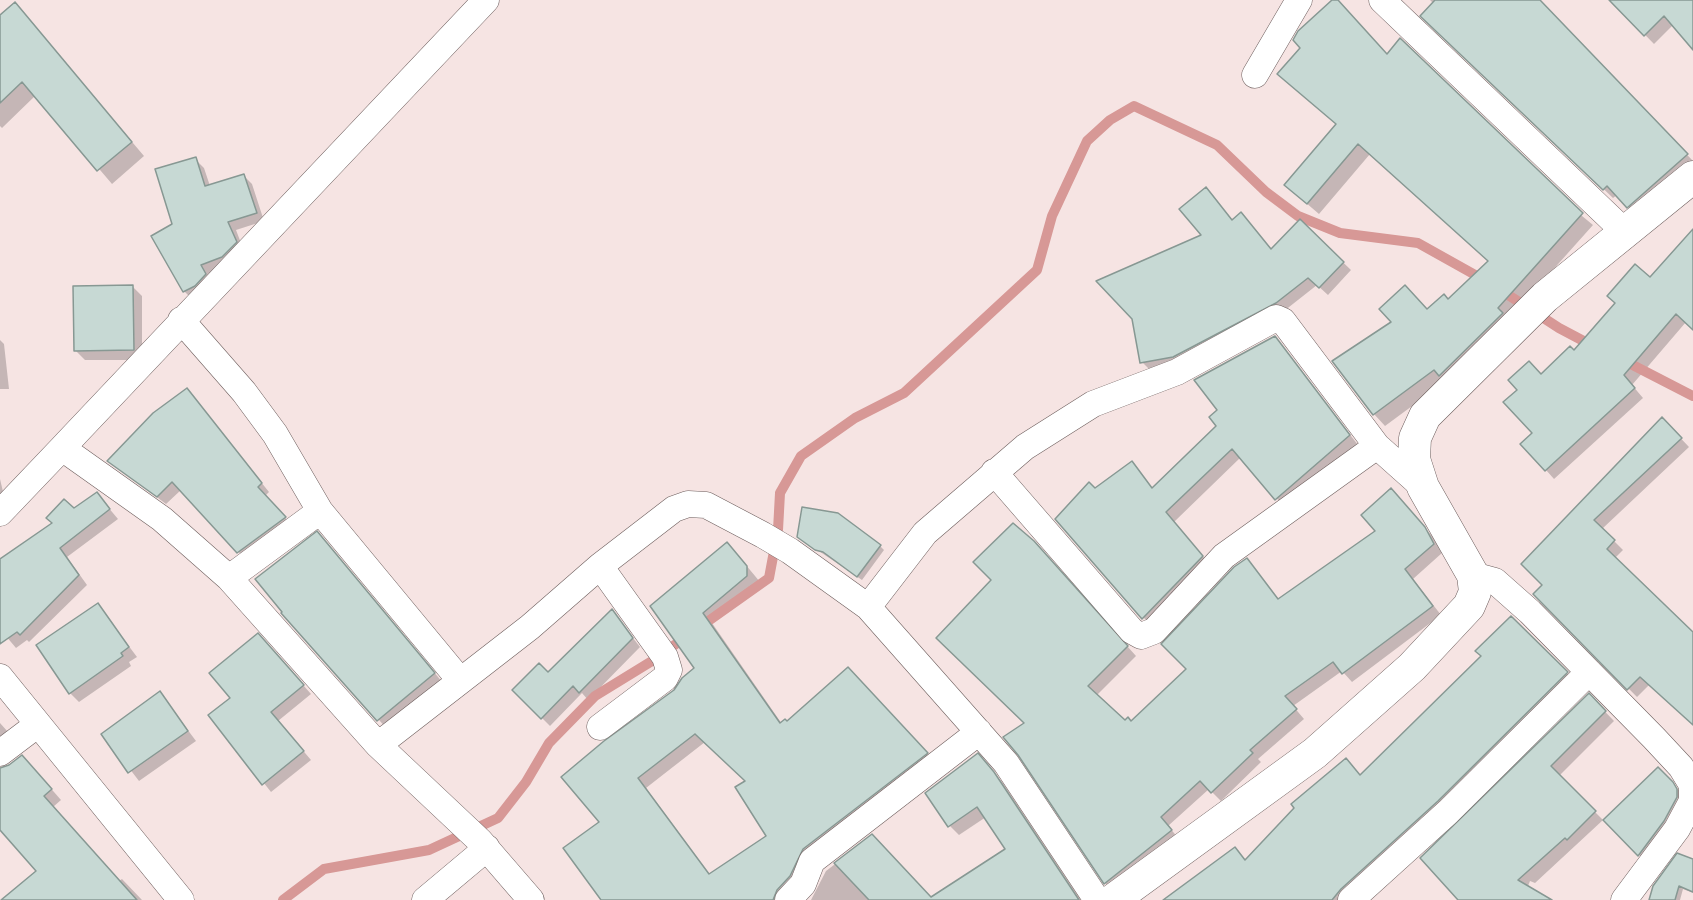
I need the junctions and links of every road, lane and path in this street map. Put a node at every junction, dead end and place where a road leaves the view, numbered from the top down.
1 (486, 0) edge
2 (1299, 0) edge
3 (1382, 0) edge
4 (1255, 75) dead end
5 (1693, 177) edge
6 (1626, 233) junction
7 (181, 320) junction
8 (1377, 446) junction
9 (62, 448) junction
10 (994, 472) junction
11 (1423, 487) junction
12 (320, 511) junction
13 (0, 513) edge
14 (600, 566) junction
15 (1473, 575) junction
16 (229, 578) junction
17 (868, 607) junction
18 (1589, 672) junction
19 (0, 676) edge
20 (459, 679) junction
21 (37, 725) junction
22 (600, 727) dead end
23 (979, 732) junction
24 (378, 745) junction
25 (0, 753) edge
26 (1693, 801) edge
27 (483, 845) junction
28 (182, 900) edge
29 (425, 900) edge
30 (531, 900) edge
31 (788, 900) edge
32 (1097, 900) edge
33 (1113, 900) edge
34 (1351, 900) edge
35 (1624, 900) edge

1 - 7 street
2 - 4 street
3 - 6 street
5 - 6 street
6 - 11 street
7 - 9 street
7 - 12 street
8 - 10 street
8 - 10 street
8 - 11 street
9 - 13 street
9 - 16 street
10 - 17 street
11 - 15 street
12 - 16 street
12 - 20 street
14 - 17 street
14 - 20 street
14 - 22 street
15 - 18 street
15 - 33 street
16 - 24 street
17 - 23 street
18 - 26 street
18 - 34 street
19 - 21 street
20 - 24 street
21 - 25 street
21 - 28 street
23 - 31 street
23 - 32 street
24 - 27 street
26 - 35 street
27 - 29 street
27 - 30 street

